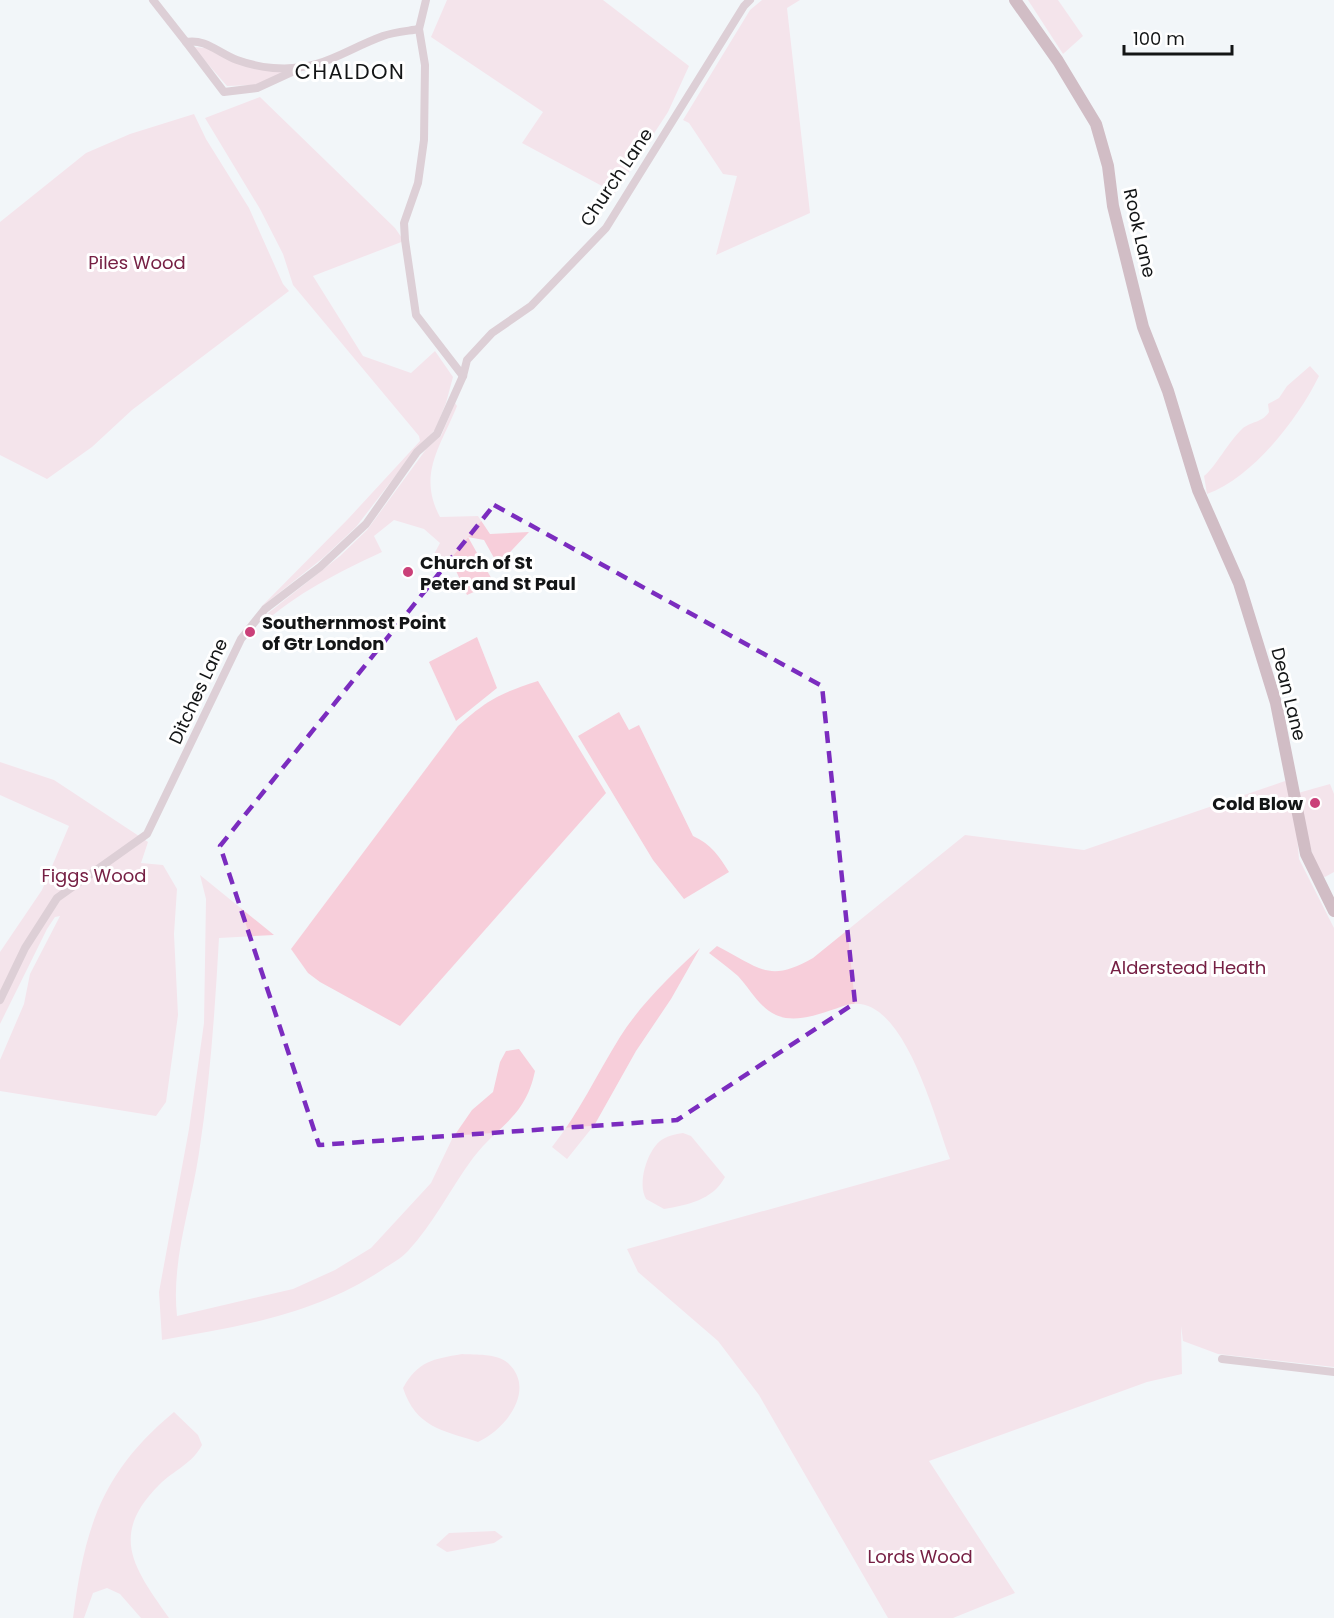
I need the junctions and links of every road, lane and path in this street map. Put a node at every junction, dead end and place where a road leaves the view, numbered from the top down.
1 (153, 0) edge
2 (426, 0) edge
3 (750, 0) edge
4 (1015, 0) edge
5 (419, 29) junction
6 (186, 42) junction
7 (297, 69) junction
8 (463, 376) junction
9 (1198, 490) joint
10 (1334, 911) edge
11 (0, 1000) edge
12 (1222, 1359) dead end
13 (1334, 1372) edge

1 - 6 street
2 - 5 street
3 - 8 street, Church Lane
4 - 9 main road, Rook Lane
5 - 7 street
5 - 8 street
6 - 7 street
6 - 7 street
8 - 11 street, Ditches Lane
9 - 10 main road, Dean Lane
12 - 13 street

